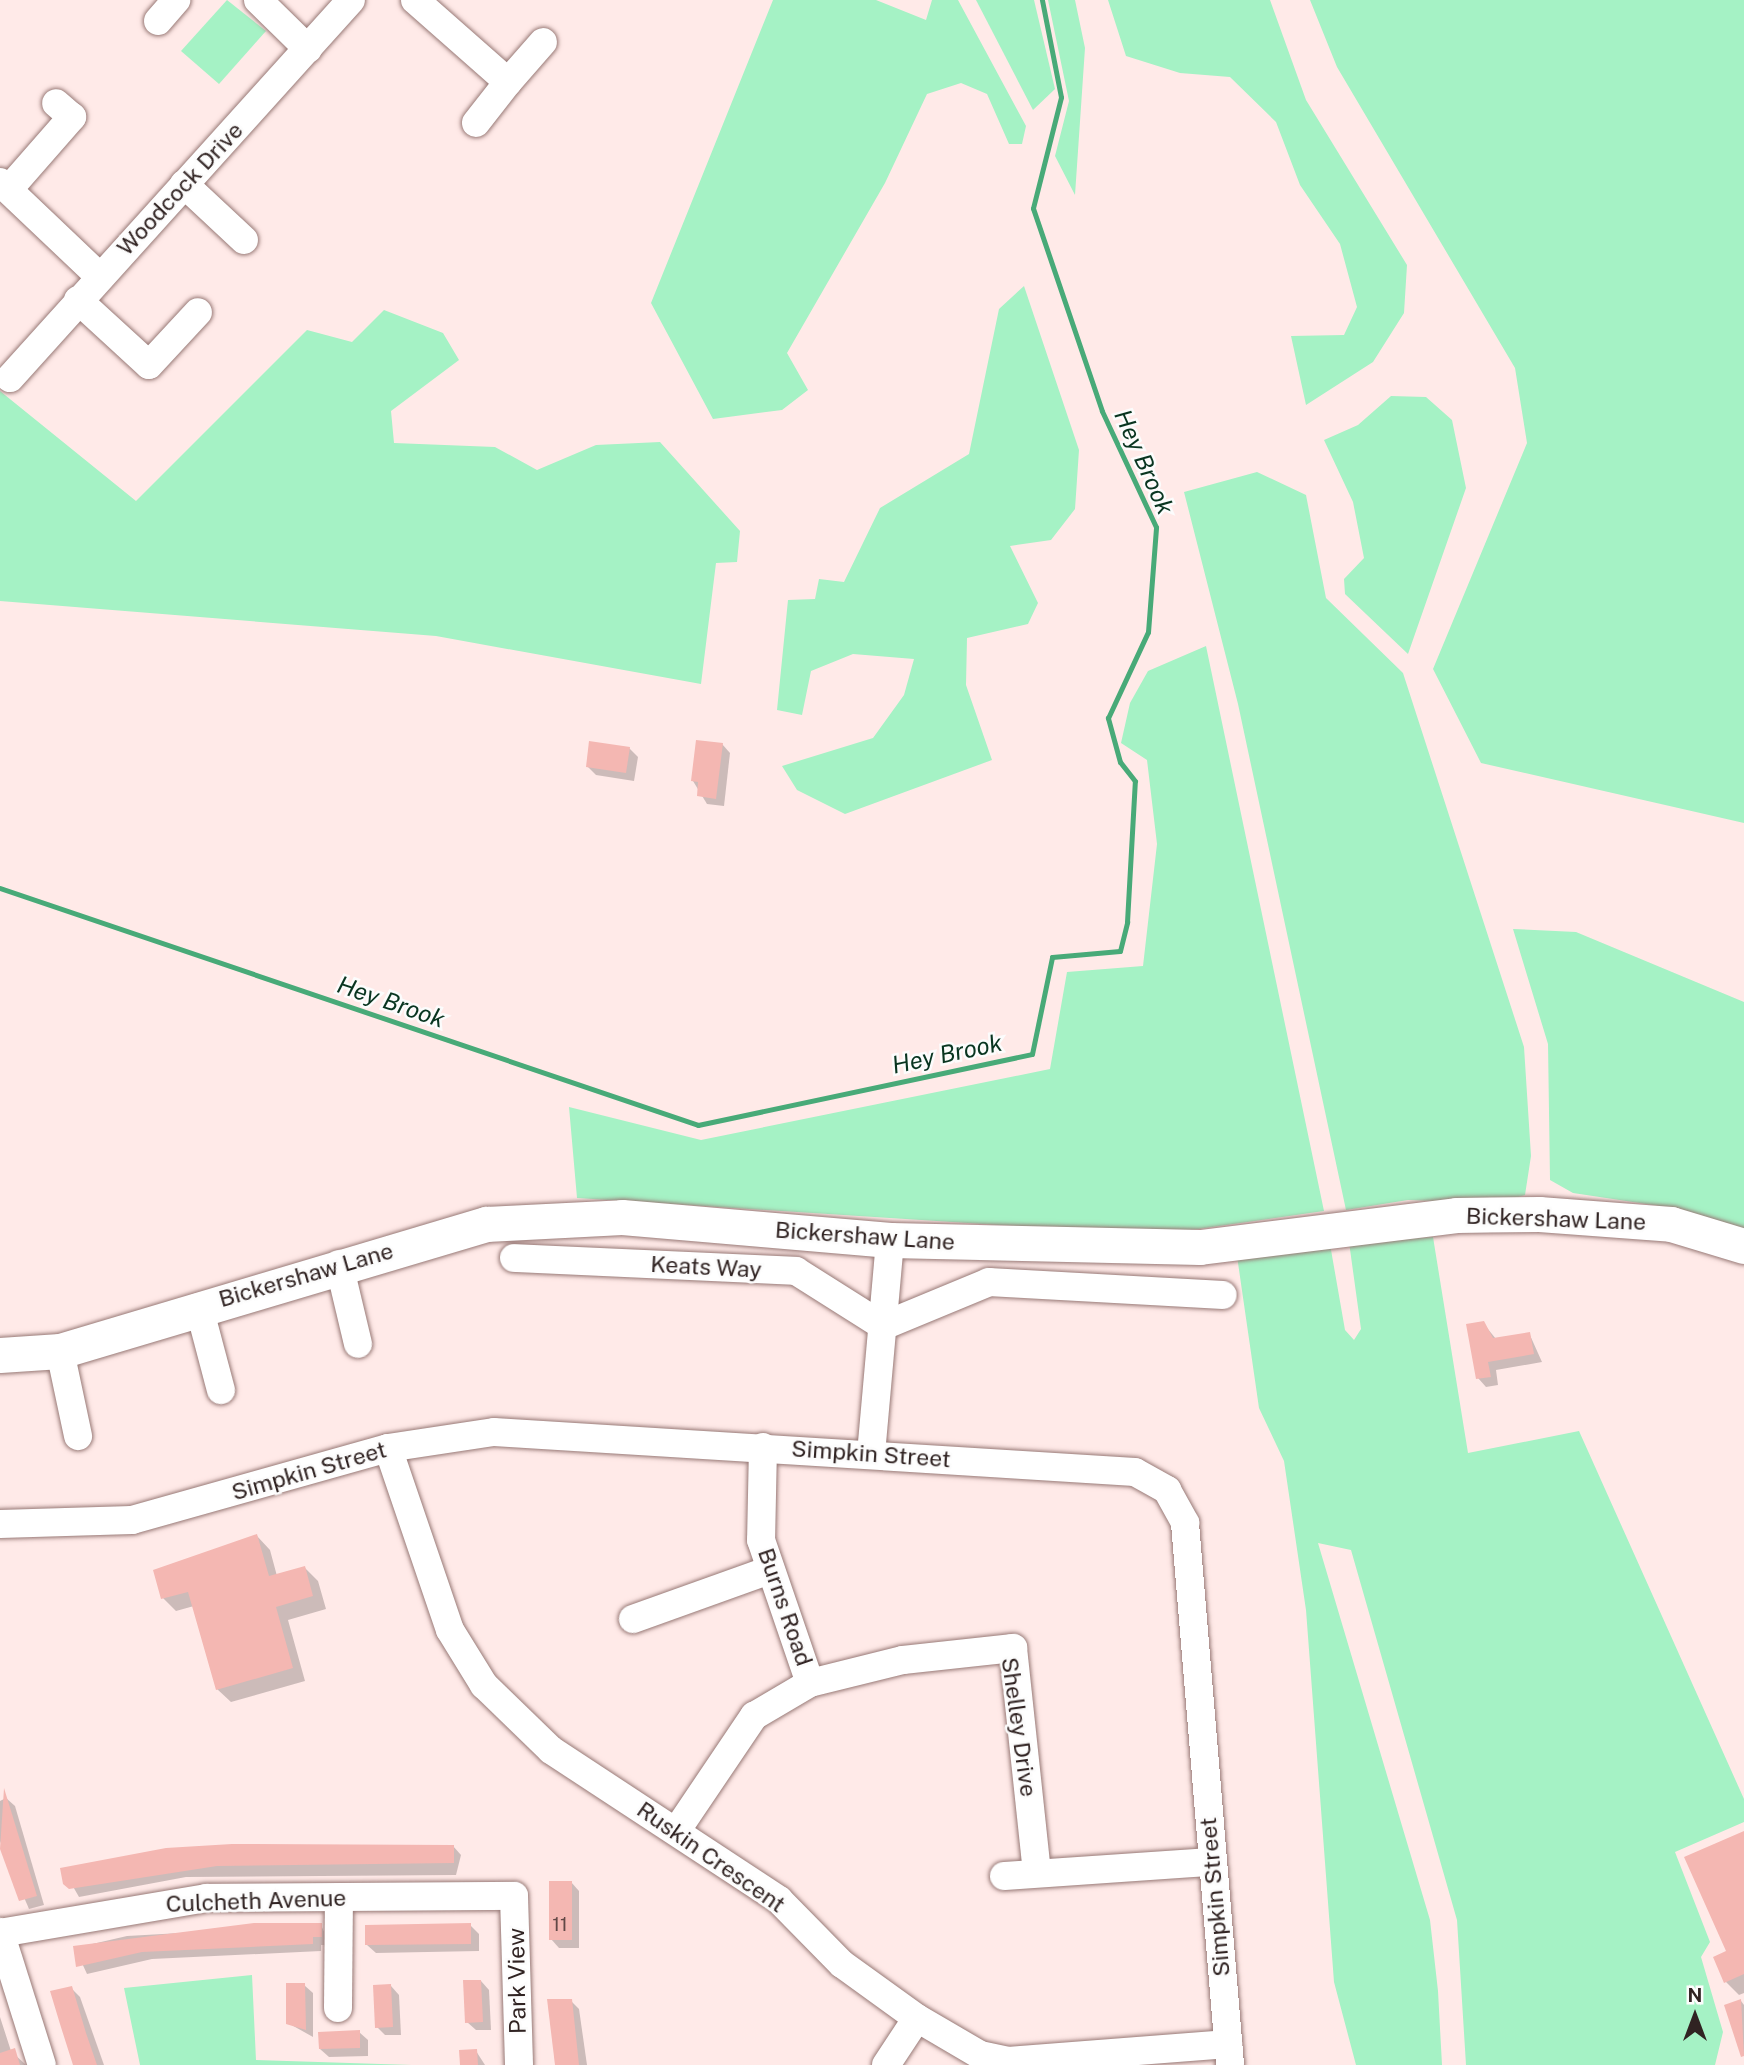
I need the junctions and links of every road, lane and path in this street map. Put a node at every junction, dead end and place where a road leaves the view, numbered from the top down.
1 (176, 0) edge
2 (258, 0) edge
3 (351, 0) edge
4 (415, 0) edge
5 (158, 21) dead end
6 (543, 42) dead end
7 (308, 48) junction
8 (508, 82) junction
9 (56, 103) dead end
10 (476, 123) dead end
11 (184, 184) junction
12 (4, 186) edge
13 (244, 240) dead end
14 (99, 276) junction
15 (79, 300) junction
16 (198, 312) dead end
17 (10, 378) dead end
18 (890, 1240) junction
19 (1744, 1246) edge
20 (514, 1258) dead end
21 (340, 1264) junction
22 (1223, 1295) dead end
23 (200, 1307) junction
24 (883, 1326) junction
25 (358, 1344) dead end
26 (60, 1351) junction
27 (0, 1356) edge
28 (221, 1390) dead end
29 (78, 1436) dead end
30 (763, 1447) junction
31 (388, 1448) junction
32 (872, 1454) junction
33 (0, 1524) edge
34 (770, 1570) junction
35 (634, 1619) dead end
36 (810, 1683) junction
37 (677, 1830) junction
38 (1212, 1861) junction
39 (1037, 1873) junction
40 (1004, 1876) dead end
41 (514, 1896) joint
42 (339, 1897) junction
43 (0, 1932) edge
44 (338, 2008) dead end
45 (918, 2018) junction
46 (1229, 2054) edge
47 (43, 2065) edge
48 (519, 2065) edge
49 (886, 2065) edge

1 - 5 street
2 - 7 street
3 - 7 street, Woodcock Drive
4 - 8 street
6 - 8 street
7 - 11 street, Woodcock Drive
8 - 10 street
9 - 12 street
11 - 13 street
11 - 14 street, Woodcock Drive
12 - 14 street
14 - 15 street, Woodcock Drive
15 - 16 street
15 - 17 street, Woodcock Drive
18 - 19 main road, Bickershaw Lane
18 - 21 main road, Bickershaw Lane
18 - 24 street
20 - 24 street, Keats Way
21 - 23 main road, Bickershaw Lane
21 - 25 street
22 - 24 street
23 - 26 main road, Bickershaw Lane
23 - 28 street
24 - 32 street
26 - 27 main road, Bickershaw Lane
26 - 29 street
30 - 31 street, Simpkin Street
30 - 32 street, Simpkin Street
30 - 34 street, Burns Road
31 - 33 street, Simpkin Street
31 - 37 street, Ruskin Crescent
32 - 38 street, Simpkin Street
34 - 35 street
34 - 36 street, Burns Road
36 - 37 street, Shelley Drive
36 - 39 street, Shelley Drive
37 - 45 street, Ruskin Crescent
38 - 39 street
38 - 46 street, Simpkin Street
39 - 40 street
41 - 42 street, Culcheth Avenue
41 - 48 street, Park View
42 - 43 street, Culcheth Avenue
42 - 44 street
43 - 47 street
45 - 46 street, Ruskin Crescent
45 - 49 street

